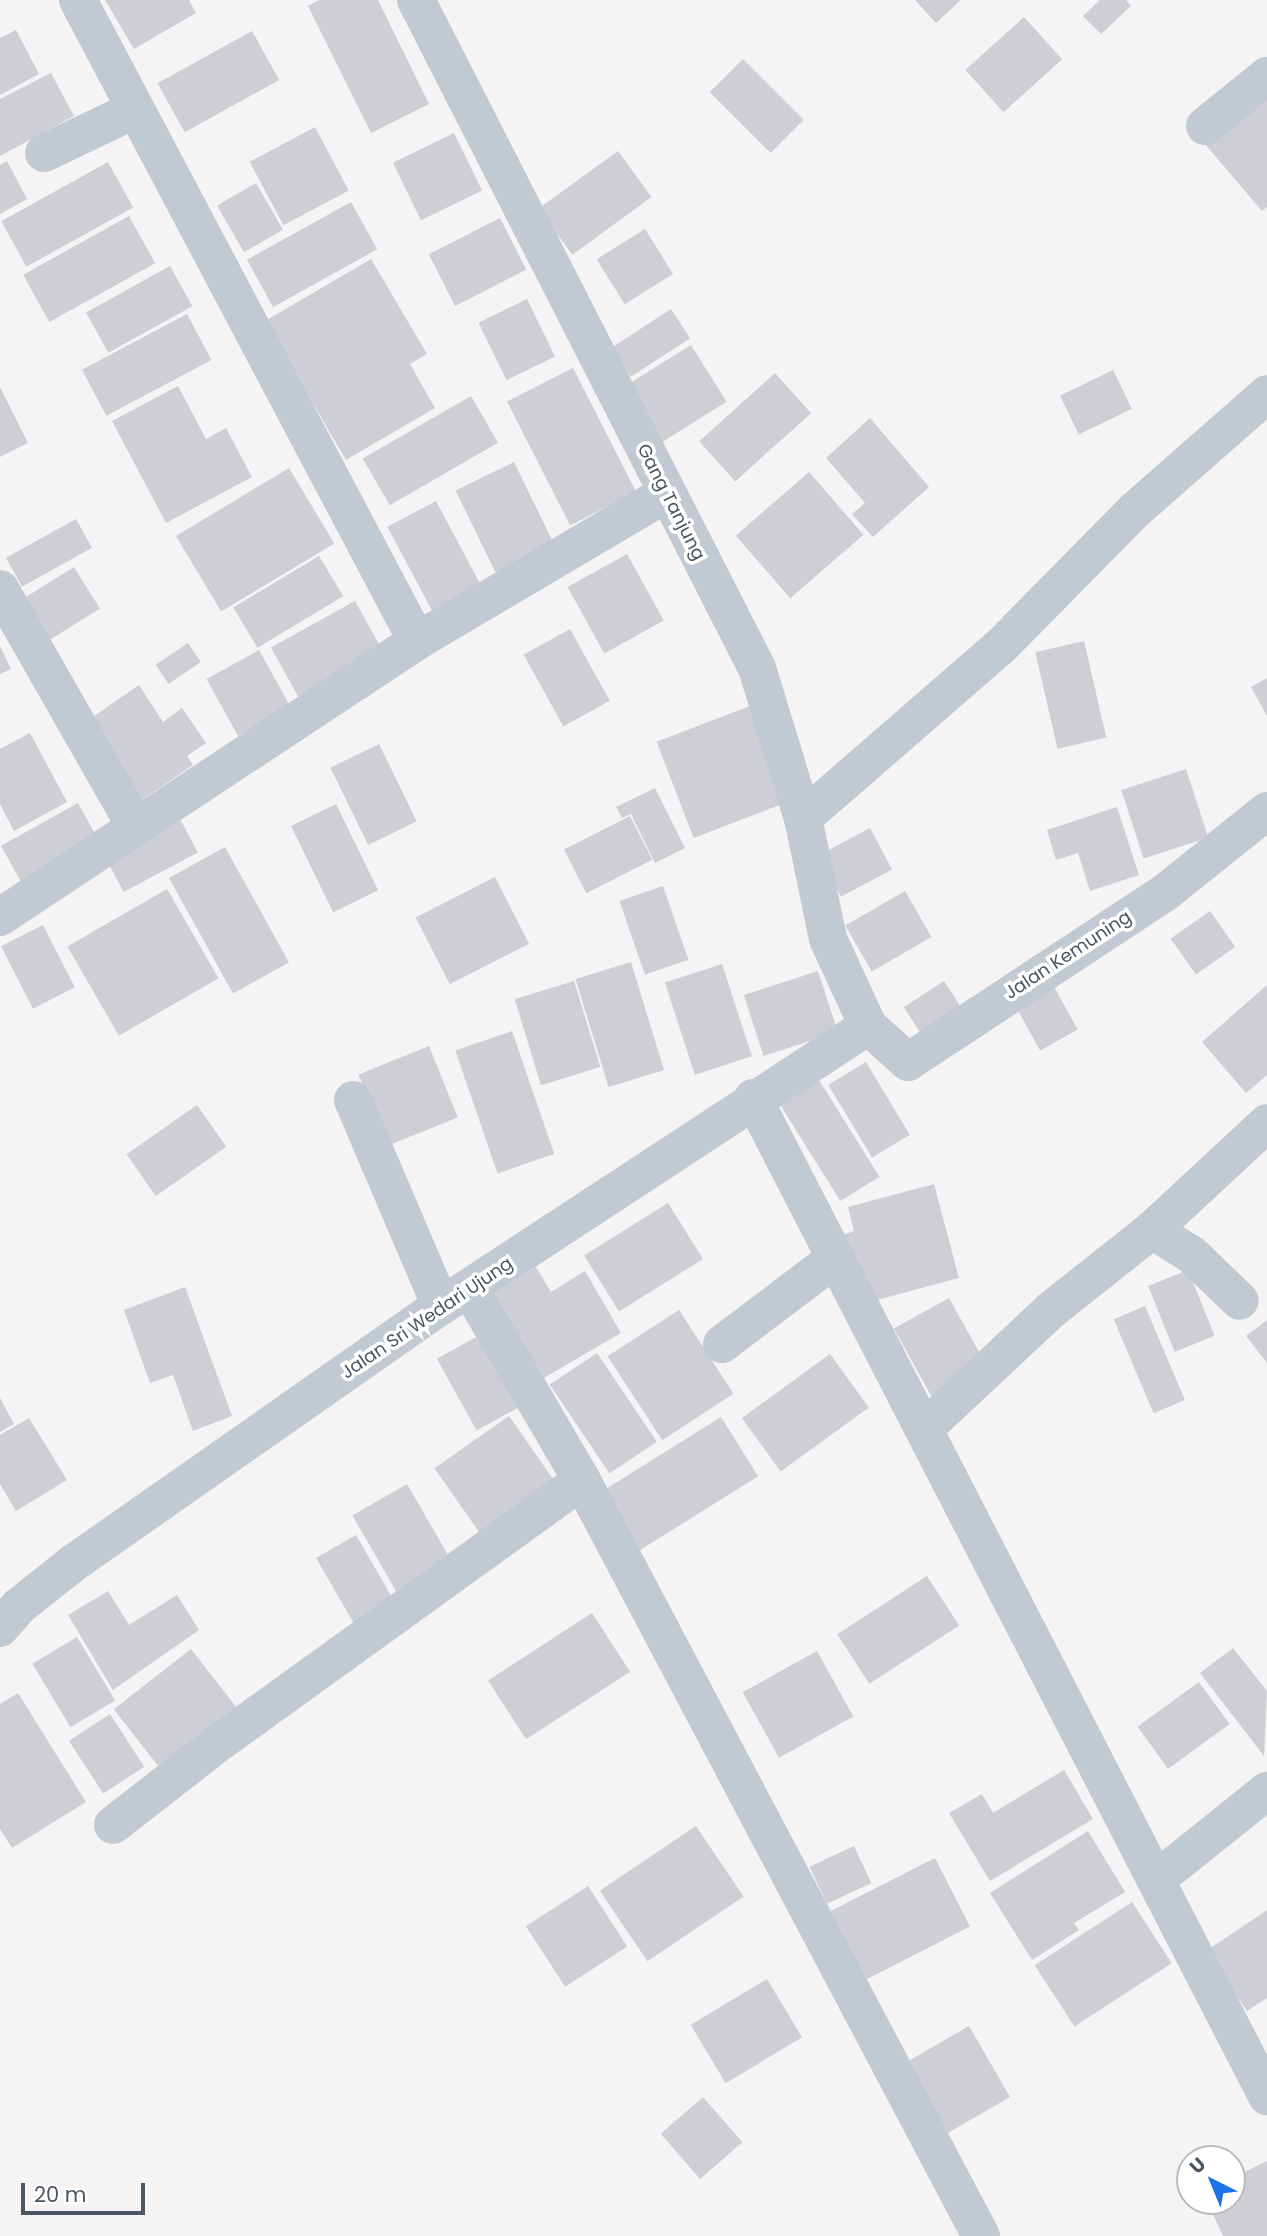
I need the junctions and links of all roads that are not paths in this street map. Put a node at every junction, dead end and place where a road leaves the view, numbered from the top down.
1 (78, 0) edge
2 (416, 0) edge
3 (1267, 76) edge
4 (134, 110) junction
5 (1205, 126) dead end
6 (44, 153) dead end
7 (1267, 394) edge
8 (666, 494) junction
9 (0, 589) edge
10 (416, 641) junction
11 (1267, 811) edge
12 (803, 818) junction
13 (135, 826) junction
14 (0, 917) edge
15 (868, 1026) junction
16 (752, 1098) junction
17 (353, 1100) dead end
18 (1267, 1123) edge
19 (1152, 1230) junction
20 (833, 1260) junction
21 (456, 1297) junction
22 (1240, 1301) dead end
23 (722, 1344) dead end
24 (925, 1428) junction
25 (582, 1481) junction
26 (0, 1628) edge
27 (1267, 1791) edge
28 (113, 1825) dead end
29 (1157, 1879) junction
30 (1267, 2096) edge
31 (981, 2236) edge

1 - 4 street
2 - 8 street, Gang Tanjung
3 - 5 street
4 - 6 street
4 - 10 street
7 - 12 street
8 - 10 street
8 - 12 street, Gang Tanjung
9 - 13 street
10 - 13 street
11 - 15 street, Jalan Kemuning
12 - 15 street, Gang Tanjung
13 - 14 street
15 - 16 street, Jalan Sri Wedari Ujung
16 - 20 street
16 - 21 street, Jalan Sri Wedari Ujung
17 - 21 street
18 - 19 street
19 - 22 street
19 - 24 street
20 - 23 street
20 - 24 street
21 - 25 street
21 - 26 street, Jalan Sri Wedari Ujung
24 - 29 street
25 - 28 street
25 - 31 street
27 - 29 street
29 - 30 street

